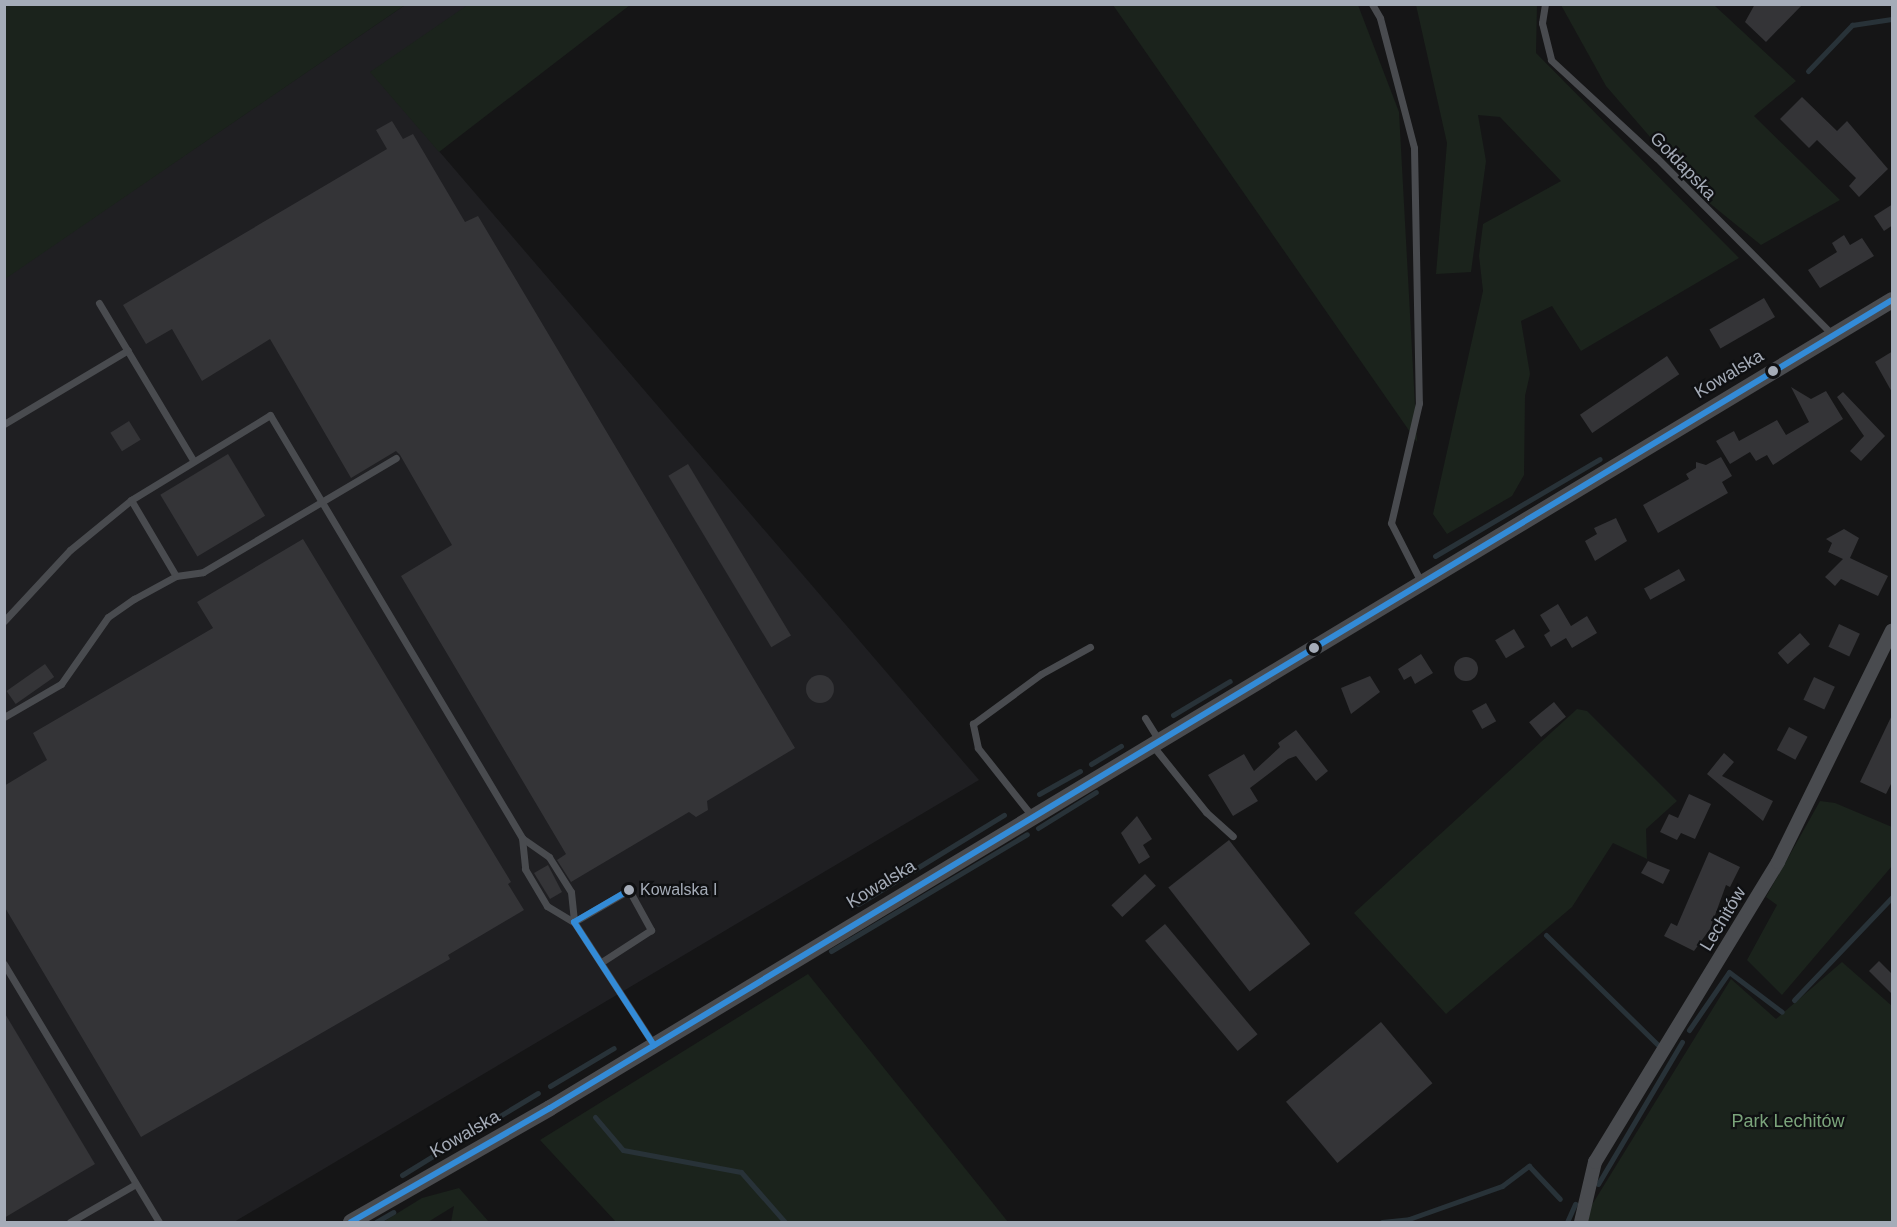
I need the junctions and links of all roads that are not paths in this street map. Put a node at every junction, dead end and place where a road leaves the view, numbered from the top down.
1 (1372, 4) edge
2 (1545, 4) edge
3 (1893, 300) edge
4 (99, 303) dead end
5 (1833, 335) junction
6 (128, 350) junction
7 (4, 424) edge
8 (396, 458) dead end
9 (193, 460) junction
10 (130, 500) junction
11 (322, 502) junction
12 (176, 576) junction
13 (1421, 582) junction
14 (4, 621) edge
15 (1893, 630) edge
16 (1090, 647) dead end
17 (4, 717) edge
18 (1145, 718) dead end
19 (1156, 742) junction
20 (1032, 816) junction
21 (1233, 836) dead end
22 (522, 838) junction
23 (574, 922) junction
24 (603, 962) junction
25 (4, 964) edge
26 (654, 1045) junction
27 (134, 1185) junction
28 (70, 1222) edge
29 (159, 1222) edge
30 (351, 1222) edge
31 (1581, 1222) edge

1 - 13 lane
2 - 5 lane, Gołdapska
3 - 5 street, Kowalska
4 - 6 lane
5 - 13 street, Kowalska
6 - 7 lane
6 - 9 lane
8 - 11 lane
9 - 10 lane
9 - 11 lane
10 - 12 lane
10 - 14 lane
11 - 12 lane
11 - 22 lane
12 - 17 lane
13 - 19 street, Kowalska
15 - 31 street, Lechitów
16 - 20 lane
18 - 19 lane
19 - 20 street, Kowalska
19 - 21 lane
20 - 26 street, Kowalska
22 - 23 lane
22 - 23 lane
23 - 24 lane
23 - 24 lane
24 - 26 lane
25 - 27 lane
26 - 30 street, Kowalska
27 - 28 lane
27 - 29 lane

